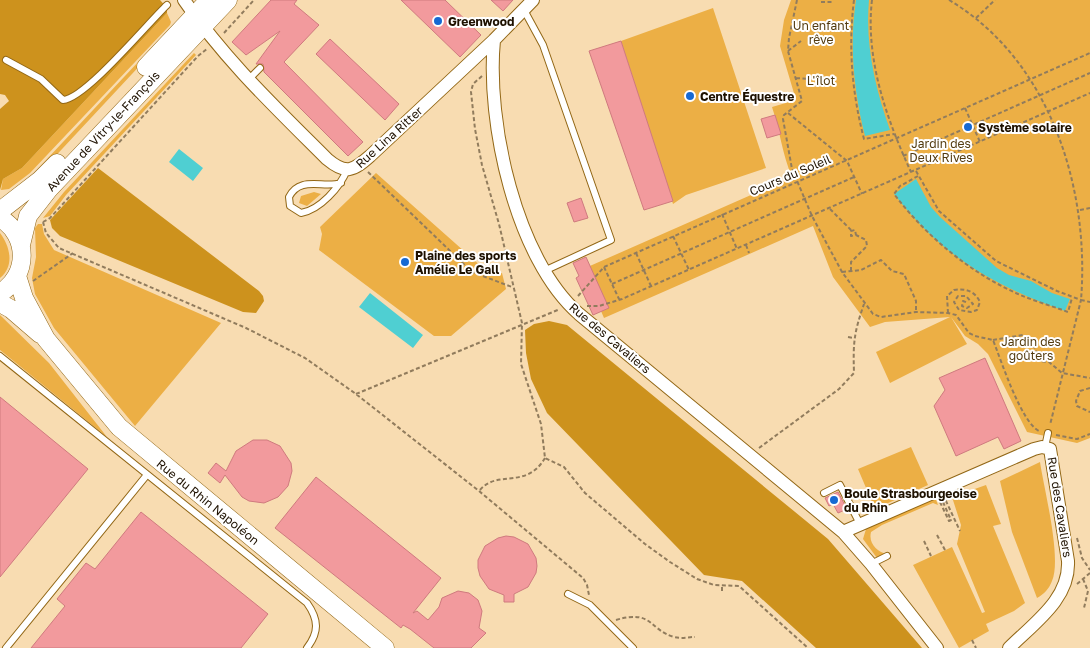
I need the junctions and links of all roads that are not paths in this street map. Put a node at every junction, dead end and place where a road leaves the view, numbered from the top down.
1 (184, 0) edge
2 (209, 0) edge
3 (228, 0) edge
4 (533, 0) edge
5 (166, 5) dead end
6 (524, 10) junction
7 (199, 21) junction
8 (494, 40) junction
9 (6, 60) dead end
10 (260, 68) dead end
11 (249, 79) junction
12 (347, 170) junction
13 (341, 183) junction
14 (0, 211) edge
15 (0, 218) edge
16 (21, 245) junction
17 (544, 271) junction
18 (23, 280) junction
19 (0, 293) edge
20 (0, 303) edge
21 (46, 339) junction
22 (0, 356) edge
23 (1048, 433) road end
24 (1045, 447) junction
25 (146, 476) junction
26 (824, 493) dead end
27 (860, 524) junction
28 (843, 532) junction
29 (887, 556) dead end
30 (871, 564) junction
31 (568, 594) dead end
32 (6, 648) edge
33 (307, 648) edge
34 (386, 648) edge
35 (633, 648) edge
36 (937, 648) edge
37 (1009, 648) edge

1 - 7 street, Rue Lina Ritter
2 - 7 main road, Avenue de Vitry-le-François
3 - 7 main road, Avenue de Vitry-le-François
4 - 6 street, Rue Lina Ritter
5 - 9 lane
6 - 8 street, Rue Lina Ritter
6 - 17 lane
7 - 11 street, Rue Lina Ritter
7 - 14 main road, Avenue de Vitry-le-François
7 - 16 main road, Avenue de Vitry-le-François
8 - 12 street, Rue Lina Ritter
8 - 17 street, Rue des Cavaliers
10 - 11 lane
11 - 12 street, Rue Lina Ritter
12 - 13 lane
13 - 13 lane
15 - 16 main road
16 - 18 main road, Avenue de Vitry-le-François
17 - 28 street, Rue des Cavaliers
18 - 19 main road
18 - 21 main road, Rue du Rhin Napoléon
20 - 21 main road, Rue du Rhin Napoléon
21 - 34 main road, Rue du Rhin Napoléon
22 - 25 lane
23 - 24 lane
24 - 27 street, Rue des Cavaliers
24 - 37 street, Rue des Cavaliers
25 - 32 lane
25 - 33 lane
26 - 27 lane
27 - 28 street, Rue des Cavaliers
28 - 30 street, Rue des Cavaliers
29 - 30 lane
30 - 36 street, Rue des Cavaliers
31 - 35 lane

